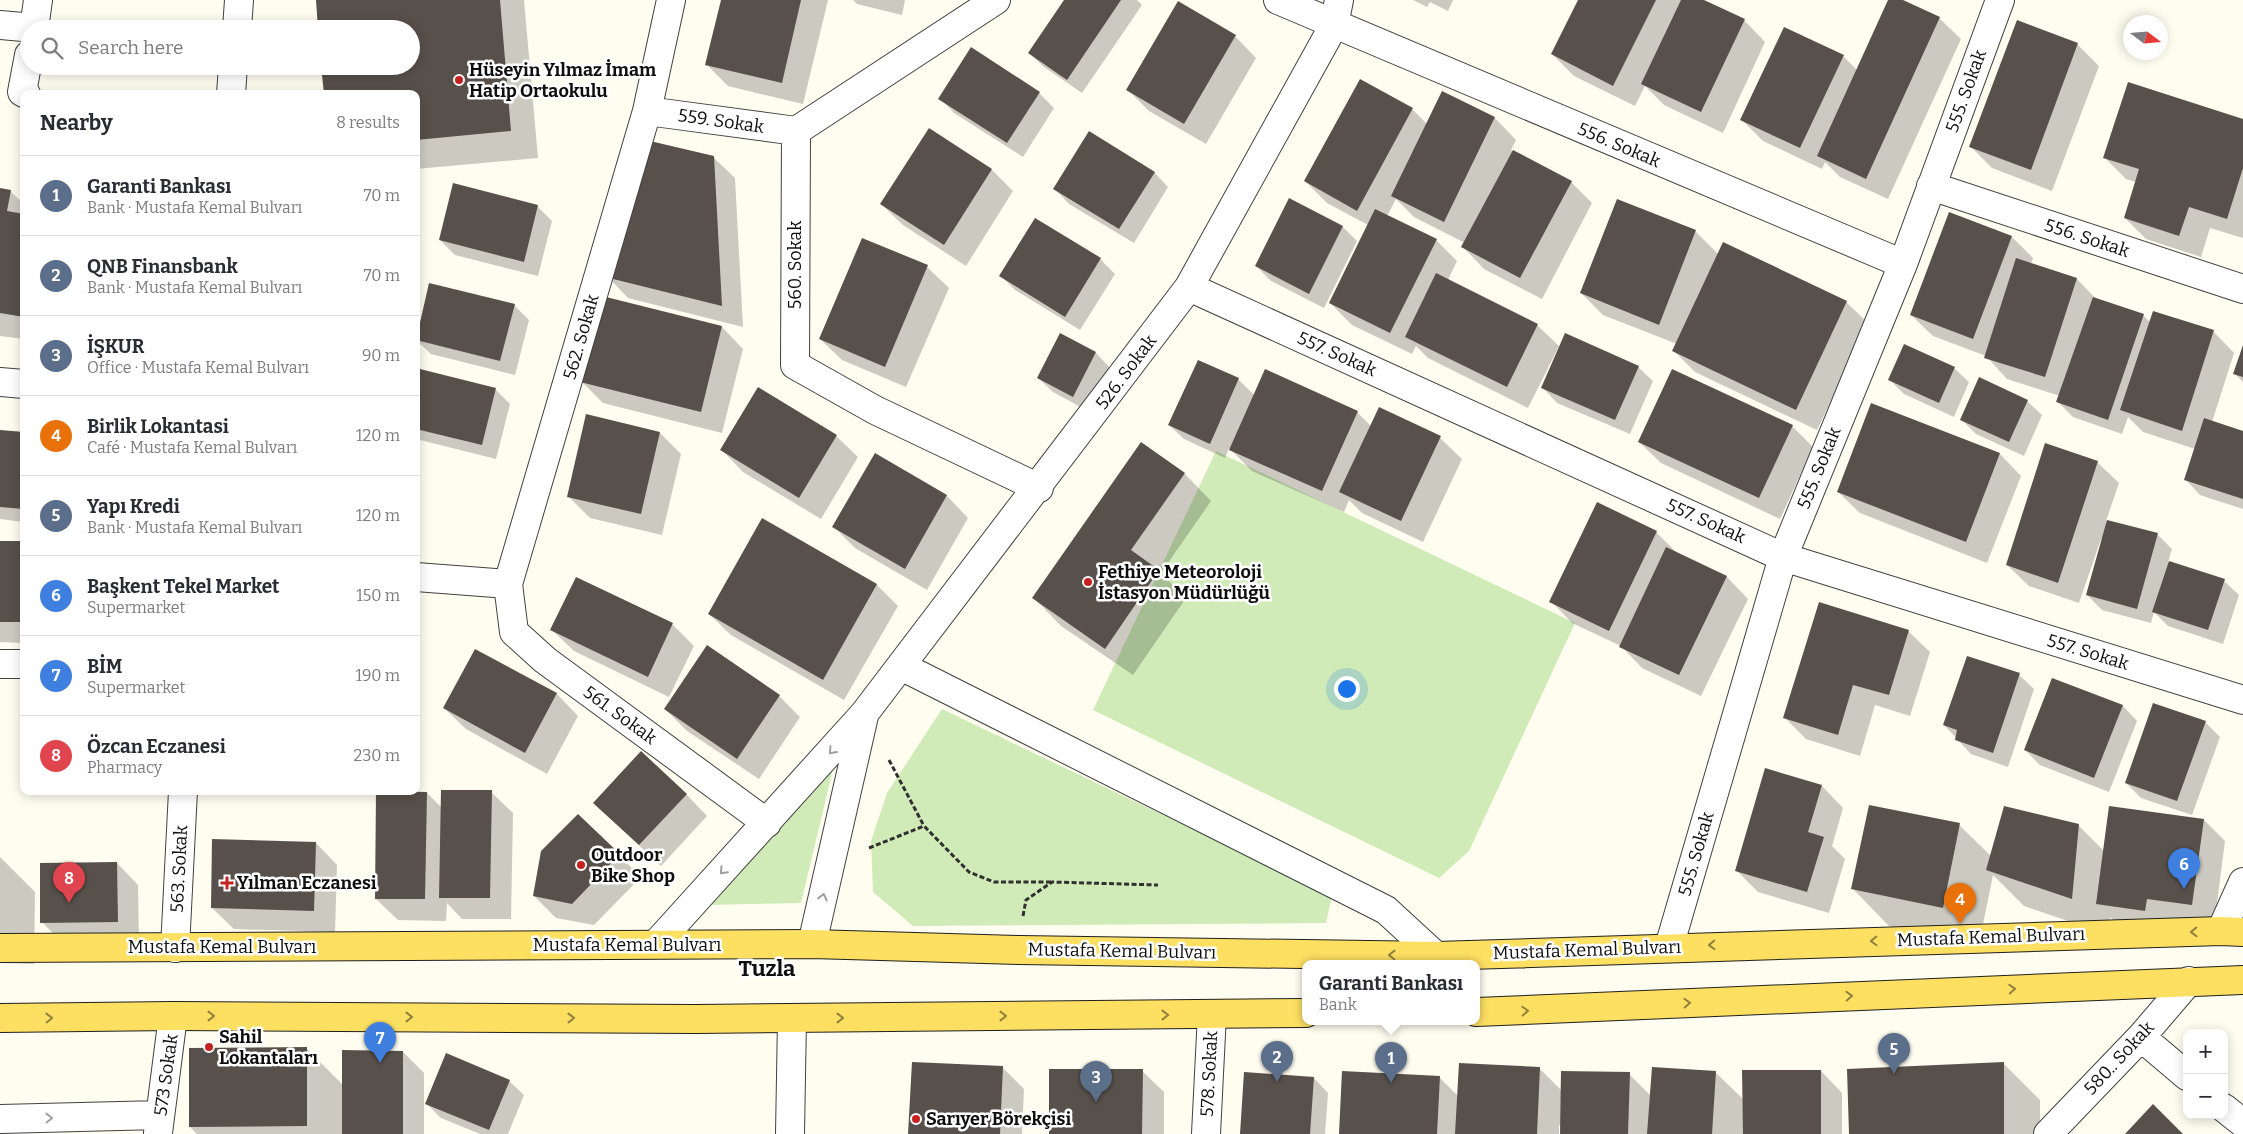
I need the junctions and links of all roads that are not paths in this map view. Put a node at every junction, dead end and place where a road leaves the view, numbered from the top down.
1 (38, 0) edge
2 (239, 0) edge
3 (671, 0) edge
4 (996, 0) edge
5 (1278, 0) edge
6 (2000, 0) edge
7 (1337, 13) edge
8 (35, 20) edge
9 (238, 20) edge
10 (0, 25) edge
11 (20, 27) edge
12 (25, 75) edge
13 (232, 75) edge
14 (22, 90) edge
15 (231, 90) edge
16 (647, 111) junction
17 (796, 131) junction
18 (1931, 186) junction
19 (1903, 264) junction
20 (1190, 287) junction
21 (2243, 289) edge
22 (0, 382) edge
23 (20, 384) edge
24 (1039, 488) junction
25 (1783, 557) junction
26 (420, 577) edge
27 (508, 584) junction
28 (0, 664) edge
29 (20, 664) edge
30 (901, 666) junction
31 (2243, 700) edge
32 (864, 714) junction
33 (183, 795) edge
34 (767, 824) junction
35 (2243, 882) edge
36 (2232, 931) edge
37 (656, 944) junction
38 (812, 944) junction
39 (1669, 947) junction
40 (0, 948) edge
41 (176, 948) junction
42 (1436, 956) junction
43 (2243, 980) edge
44 (2189, 981) junction
45 (1480, 1012) edge
46 (1212, 1014) junction
47 (1302, 1014) edge
48 (173, 1016) junction
49 (0, 1018) edge
50 (792, 1018) junction
51 (2141, 1038) junction
52 (2185, 1074) edge
53 (2228, 1111) edge
54 (0, 1119) edge
55 (2243, 1123) edge
56 (159, 1125) edge
57 (790, 1134) edge
58 (1206, 1134) edge
59 (2048, 1134) edge

1 - 8 street
2 - 9 street
3 - 16 street, 562. Sokak
4 - 17 street
5 - 7 street
6 - 18 street, 555. Sokak
7 - 19 street, 556. Sokak
7 - 20 street, 526. Sokak
10 - 11 street
12 - 14 street
13 - 15 street
16 - 17 street, 559. Sokak
16 - 27 street, 562. Sokak
17 - 24 street, 560. Sokak
18 - 19 street, 555. Sokak
18 - 21 street, 556. Sokak
19 - 25 street, 555. Sokak
20 - 24 street, 526. Sokak
20 - 25 street, 557. Sokak
22 - 23 street
24 - 30 street, 526. Sokak
25 - 31 street, 557. Sokak
25 - 39 street, 555. Sokak
26 - 27 street
27 - 34 street, 561. Sokak
28 - 29 street
30 - 32 street, 526. Sokak
30 - 42 street
32 -> 34 street, 526. Sokak
38 -> 32 street
33 - 41 street, 563. Sokak
34 -> 37 street, 526. Sokak
35 - 36 street
36 -> 39 main road, Mustafa Kemal Bulvarı
37 - 38 main road, Mustafa Kemal Bulvarı
37 - 41 main road, Mustafa Kemal Bulvarı
42 -> 38 main road, Mustafa Kemal Bulvarı
39 - 42 main road, Mustafa Kemal Bulvarı
40 - 41 main road, Mustafa Kemal Bulvarı
43 - 44 main road
45 -> 44 main road
44 - 51 street, 580.. Sokak
46 - 47 main road
50 -> 46 main road
46 - 58 street, 578. Sokak
49 -> 48 main road
48 -> 50 main road
48 - 56 street, 573 Sokak
50 - 57 street
51 - 52 street
51 - 59 street, 580.. Sokak
53 - 55 street
54 -> 56 street

